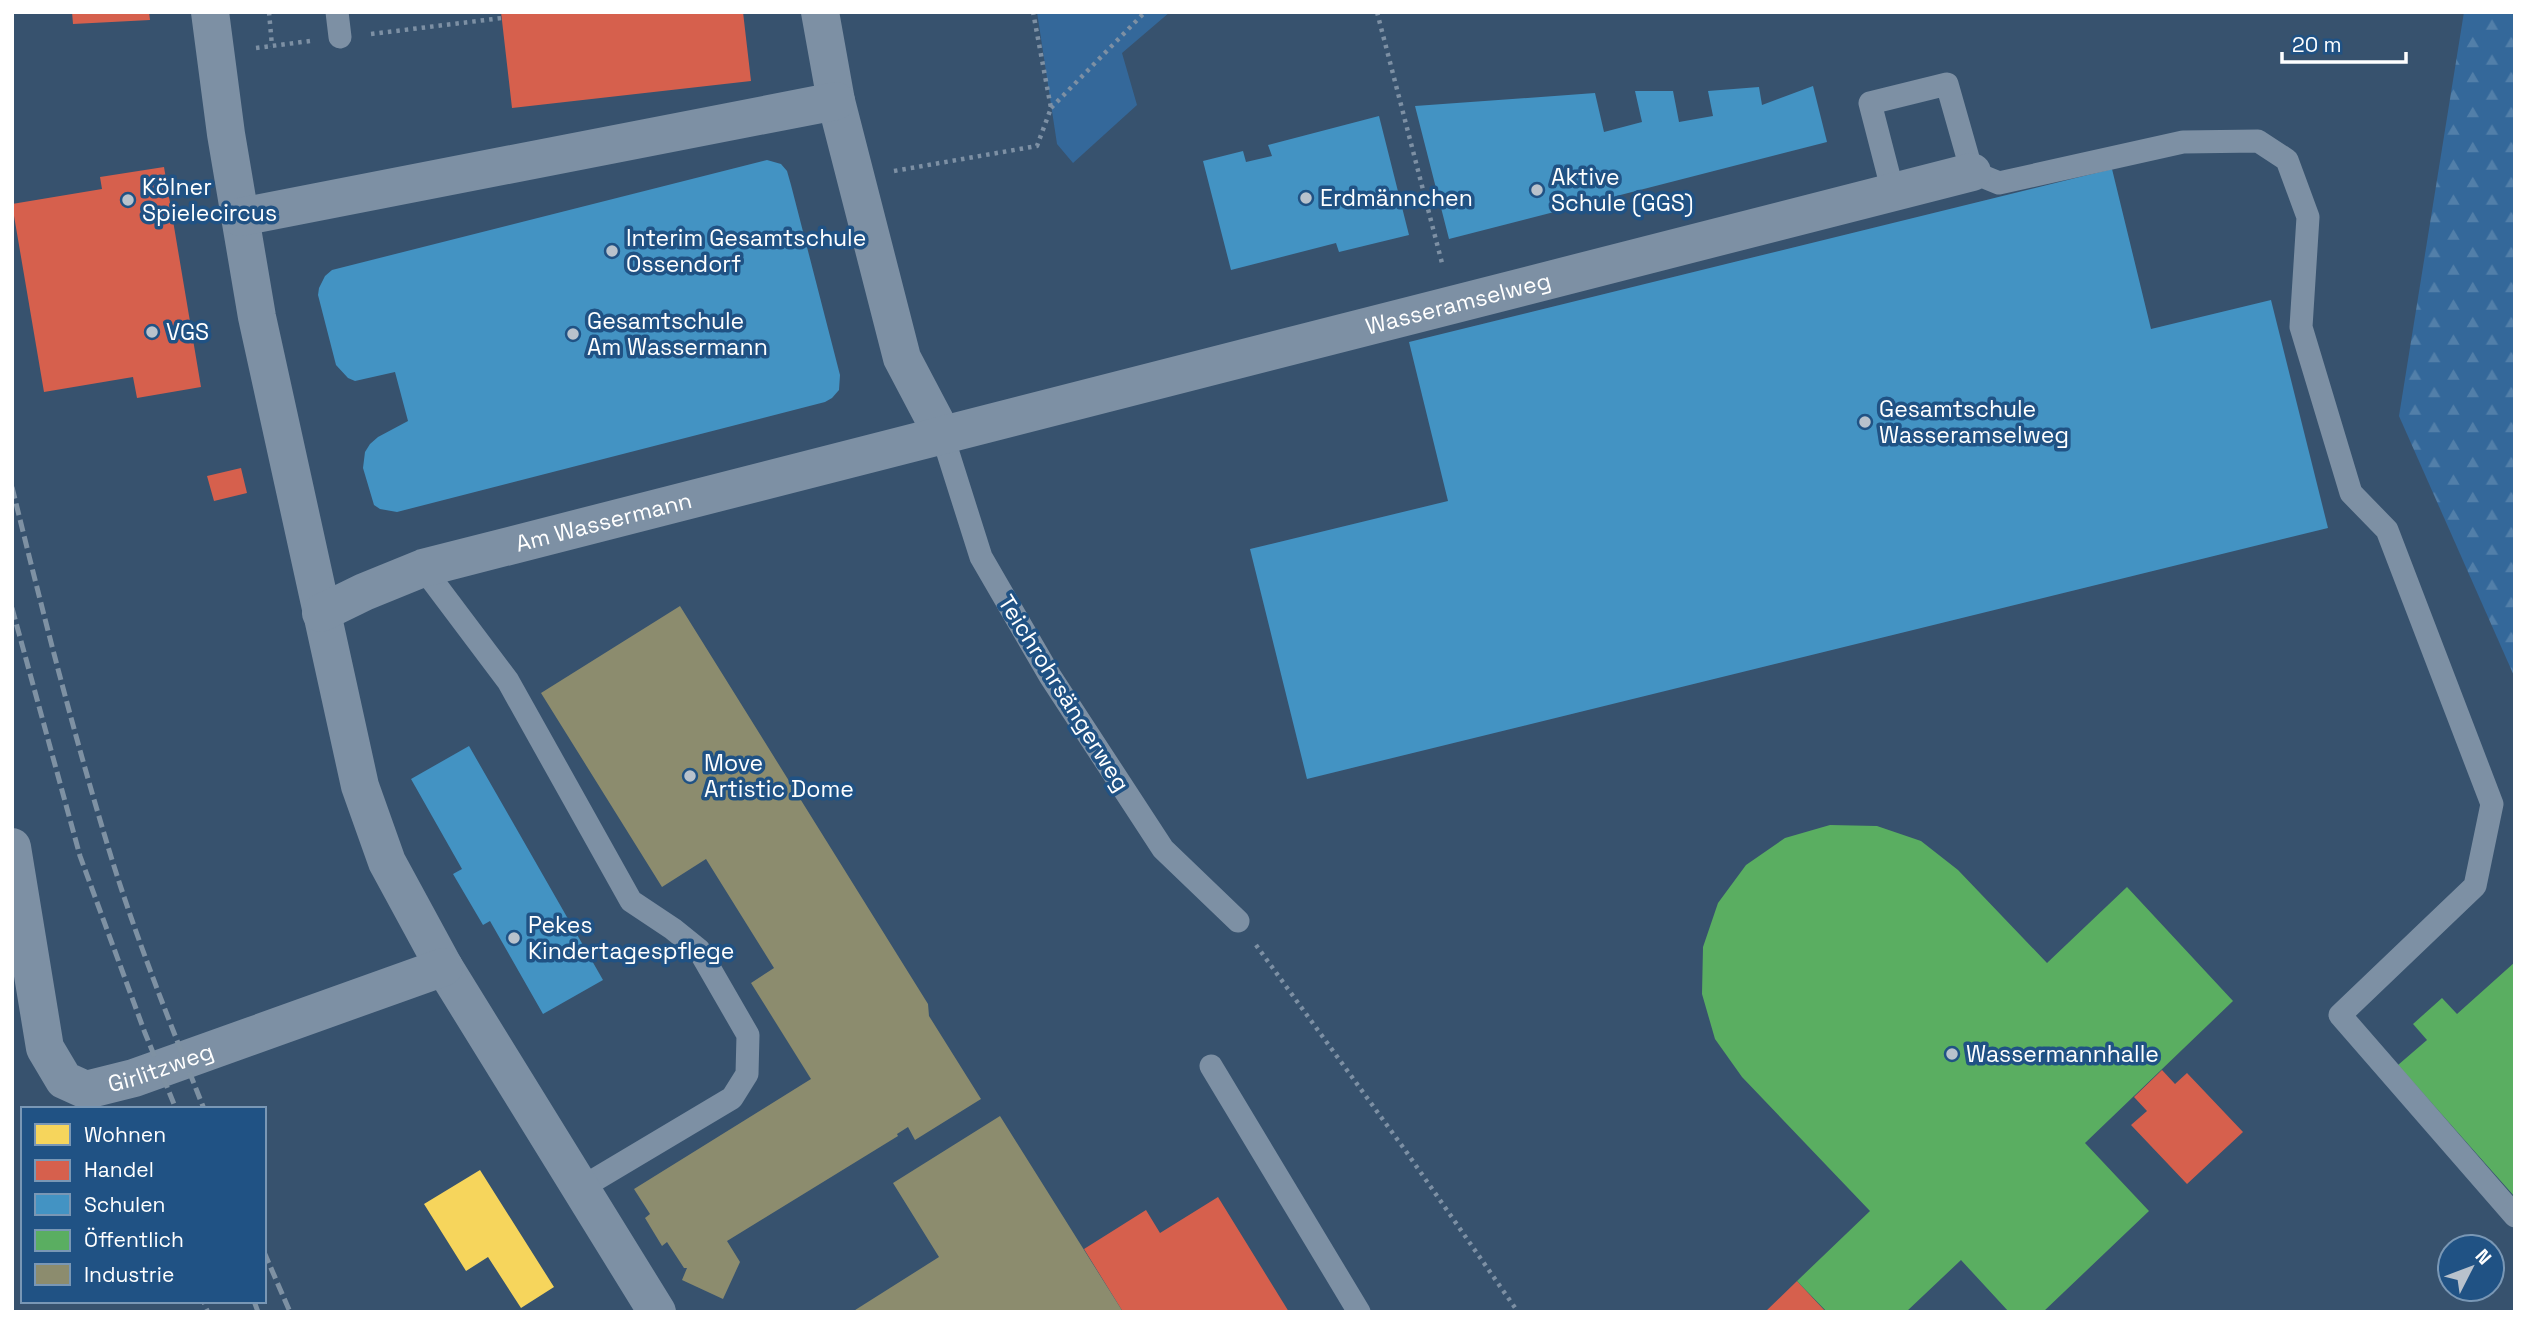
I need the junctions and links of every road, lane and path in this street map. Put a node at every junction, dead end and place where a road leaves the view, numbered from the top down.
1 (209, 12) edge
2 (269, 12) edge
3 (337, 12) edge
4 (820, 12) edge
5 (1033, 12) edge
6 (1145, 12) edge
7 (1377, 12) edge
8 (340, 37) dead end
9 (272, 46) dead end
10 (836, 101) junction
11 (1051, 108) junction
12 (1972, 172) junction
13 (856, 178) junction
14 (1893, 192) junction
15 (240, 217) junction
16 (1453, 305) junction
17 (942, 434) junction
18 (423, 568) junction
19 (321, 612) junction
20 (12, 847) edge
21 (1238, 921) joint
22 (444, 967) junction
23 (1212, 1066) dead end
24 (580, 1188) junction
25 (2515, 1216) edge
26 (657, 1312) edge
27 (1359, 1312) edge
28 (1518, 1312) edge

1 - 15 street
2 - 9 path
3 - 8 lane
4 - 10 street
5 - 11 path
6 - 11 path
7 - 16 path
10 - 13 street
10 - 15 street
11 - 13 path
12 - 14 street, Wasseramselweg
12 - 14 lane
12 - 25 lane
13 - 17 street
14 - 16 street, Wasseramselweg
15 - 19 street
16 - 17 street, Wasseramselweg
17 - 18 street, Am Wassermann
17 - 21 lane, Teichrohrsängerweg
18 - 19 street, Am Wassermann
18 - 24 lane
19 - 22 street
20 - 22 street, Girlitzweg
21 - 28 path
22 - 24 street
23 - 27 lane
24 - 26 street

